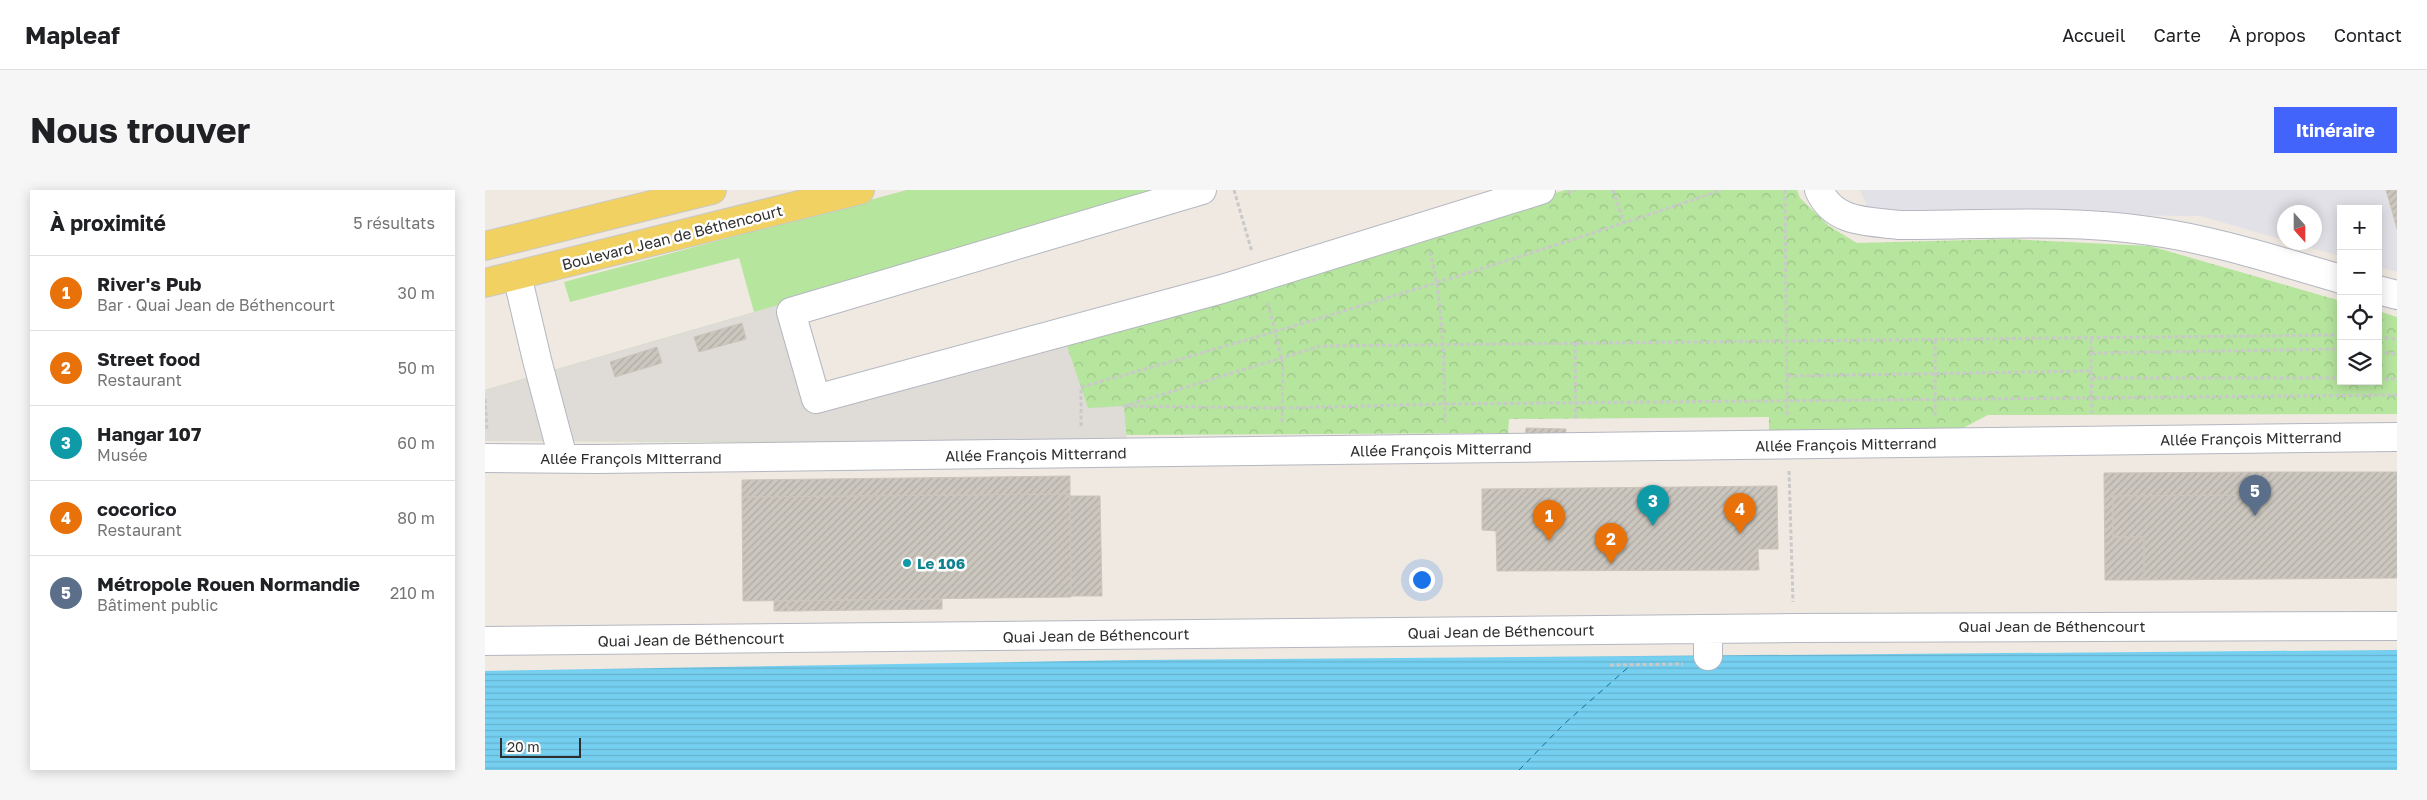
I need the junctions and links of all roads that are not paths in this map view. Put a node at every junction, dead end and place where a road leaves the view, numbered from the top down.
1 (712, 190) edge
2 (860, 190) edge
3 (1202, 190) edge
4 (1541, 190) edge
5 (1819, 190) edge
6 (485, 246) edge
7 (517, 275) junction
8 (2337, 278) edge
9 (485, 283) edge
10 (2382, 291) edge
11 (2397, 295) edge
12 (2397, 437) edge
13 (485, 458) edge
14 (563, 458) junction
15 (2397, 626) edge
16 (1708, 628) junction
17 (485, 641) edge
18 (1708, 656) road end

1 - 6 main road
2 - 7 main road, Boulevard Jean de Béthencourt
3 - 4 street
5 - 8 street
7 - 9 main road, Boulevard Jean de Béthencourt
7 - 14 street
10 - 11 street
12 - 14 street, Allée François Mitterrand
13 - 14 street, Allée François Mitterrand
15 - 16 street, Quai Jean de Béthencourt
16 - 17 street, Quai Jean de Béthencourt
16 - 18 street

